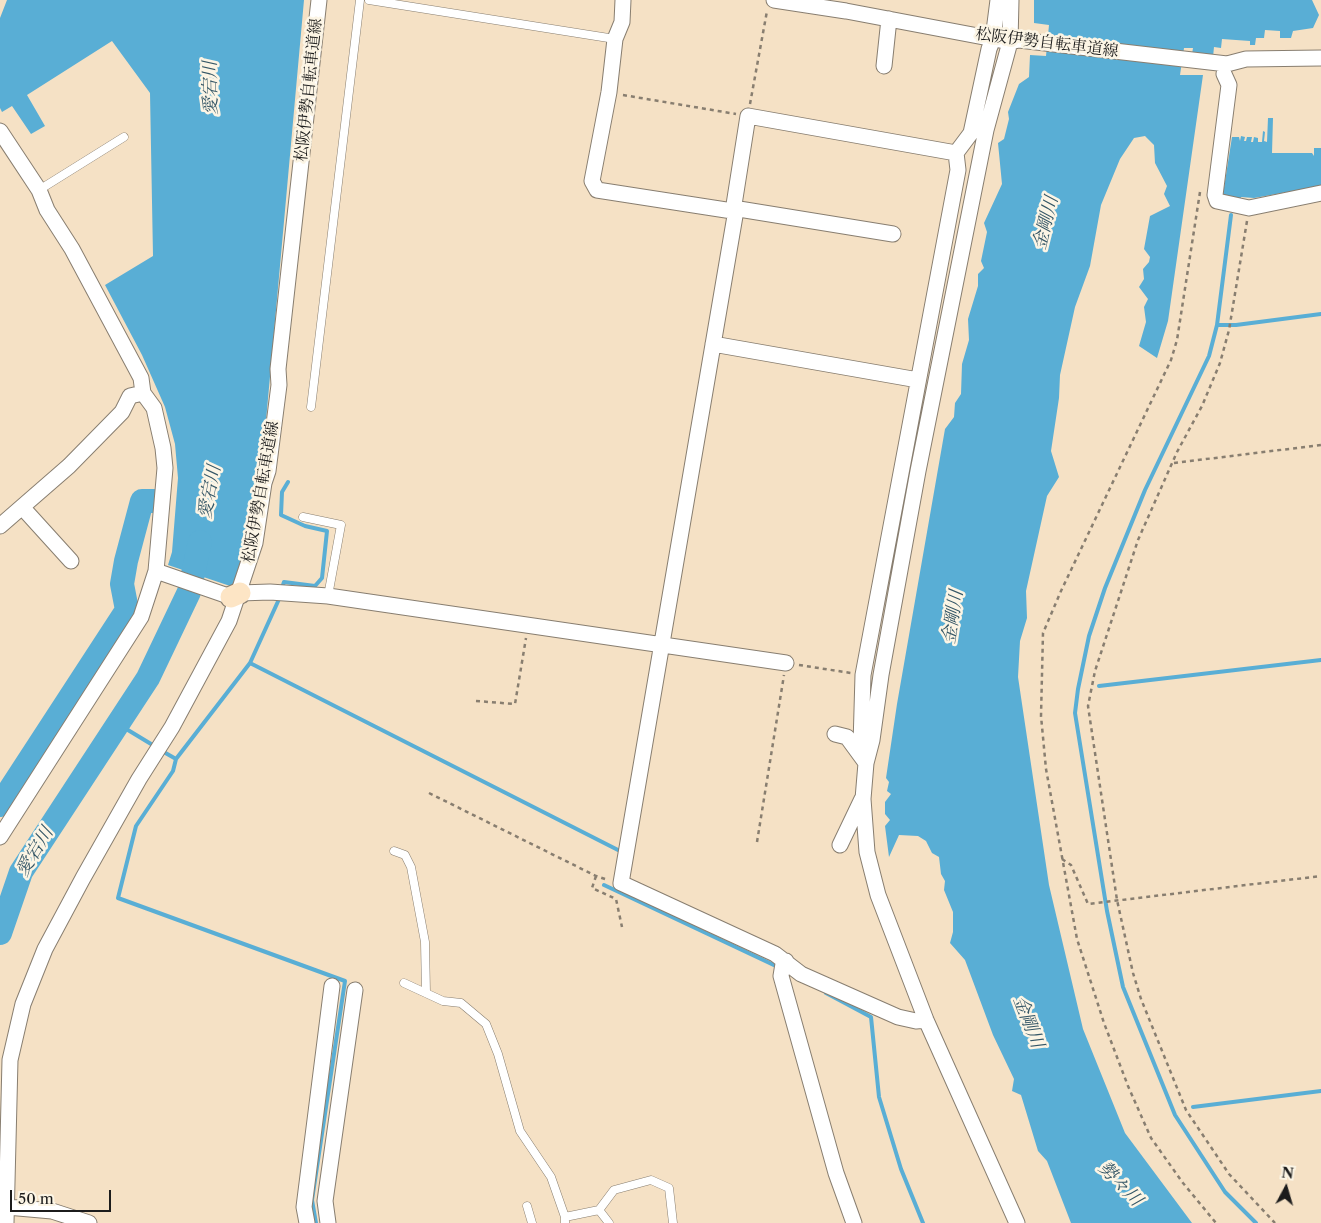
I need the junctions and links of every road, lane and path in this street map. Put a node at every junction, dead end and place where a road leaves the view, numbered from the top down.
1 (319, 0) edge
2 (360, 0) edge
3 (369, 0) edge
4 (623, 0) edge
5 (998, 0) edge
6 (1011, 0) edge
7 (771, 5) edge
8 (889, 19) junction
9 (615, 39) junction
10 (993, 39) junction
11 (1014, 41) junction
12 (1321, 58) edge
13 (884, 66) dead end
14 (1220, 69) junction
15 (609, 92) junction
16 (748, 116) junction
17 (0, 131) edge
18 (124, 138) dead end
19 (956, 153) junction
20 (1200, 188) dead end
21 (39, 190) junction
22 (1321, 193) edge
23 (1249, 208) junction
24 (733, 211) junction
25 (893, 234) dead end
26 (713, 344) junction
27 (918, 380) junction
28 (143, 393) junction
29 (311, 408) dead end
30 (1321, 446) edge
31 (1173, 463) junction
32 (22, 507) junction
33 (303, 517) dead end
34 (0, 526) edge
35 (71, 561) dead end
36 (156, 571) junction
37 (235, 595) junction
38 (328, 596) junction
39 (532, 626) junction
40 (661, 645) junction
41 (786, 663) junction
42 (862, 674) junction
43 (476, 701) dead end
44 (835, 734) dead end
45 (866, 763) junction
46 (429, 793) dead end
47 (863, 799) junction
48 (0, 837) edge
49 (757, 842) dead end
50 (840, 845) dead end
51 (394, 851) dead end
52 (1062, 859) junction
53 (596, 876) junction
54 (1321, 876) edge
55 (622, 884) junction
56 (1117, 900) junction
57 (622, 927) dead end
58 (783, 967) junction
59 (404, 983) dead end
60 (332, 986) dead end
61 (355, 990) dead end
62 (426, 993) junction
63 (926, 1020) junction
64 (527, 1206) dead end
65 (7, 1207) junction
66 (599, 1210) junction
67 (565, 1220) edge
68 (6, 1223) edge
69 (89, 1223) edge
70 (306, 1223) edge
71 (328, 1223) edge
72 (532, 1223) edge
73 (609, 1223) edge
74 (673, 1223) edge
75 (854, 1223) edge
76 (1017, 1223) edge
77 (1216, 1223) edge
78 (1275, 1223) edge

1 - 37 street, 松阪伊勢自転車道線
2 - 29 lane
3 - 9 lane
4 - 9 street
5 - 10 street
6 - 11 street
7 - 8 street, 松阪伊勢自転車道線
7 - 16 path
8 - 10 street, 松阪伊勢自転車道線
8 - 13 street
9 - 15 street
10 - 11 street, 松阪伊勢自転車道線
10 - 19 street
11 - 14 street, 松阪伊勢自転車道線
11 - 45 street
12 - 14 street, 松阪伊勢自転車道線
14 - 23 street
15 - 16 path
15 - 24 street
16 - 19 street
16 - 24 street
17 - 21 street
18 - 21 lane
19 - 27 street
20 - 52 path
21 - 28 street
22 - 23 street
23 - 31 path
24 - 25 street
24 - 26 street
26 - 27 street
26 - 40 street
27 - 42 street
28 - 32 street
28 - 36 street
30 - 31 path
31 - 56 path
32 - 34 street
32 - 35 street
33 - 38 lane
36 - 37 street
36 - 48 street
37 - 38 street
37 - 65 street, 松阪伊勢自転車道線
38 - 39 street
39 - 40 street
39 - 43 path
40 - 41 street
40 - 55 street
41 - 42 path
41 - 49 path
42 - 45 street
44 - 45 street
45 - 47 street
46 - 53 path
47 - 50 street
47 - 63 street
51 - 62 lane
52 - 56 path
52 - 77 path
53 - 55 path
53 - 57 path
54 - 56 path
55 - 58 street
56 - 78 path
58 - 63 street
58 - 75 street
59 - 62 lane
60 - 70 street
61 - 71 street
62 - 67 lane
63 - 76 street
64 - 72 lane
65 - 68 street, 松阪伊勢自転車道線
65 - 69 street
66 - 67 lane
66 - 73 lane
66 - 74 lane

